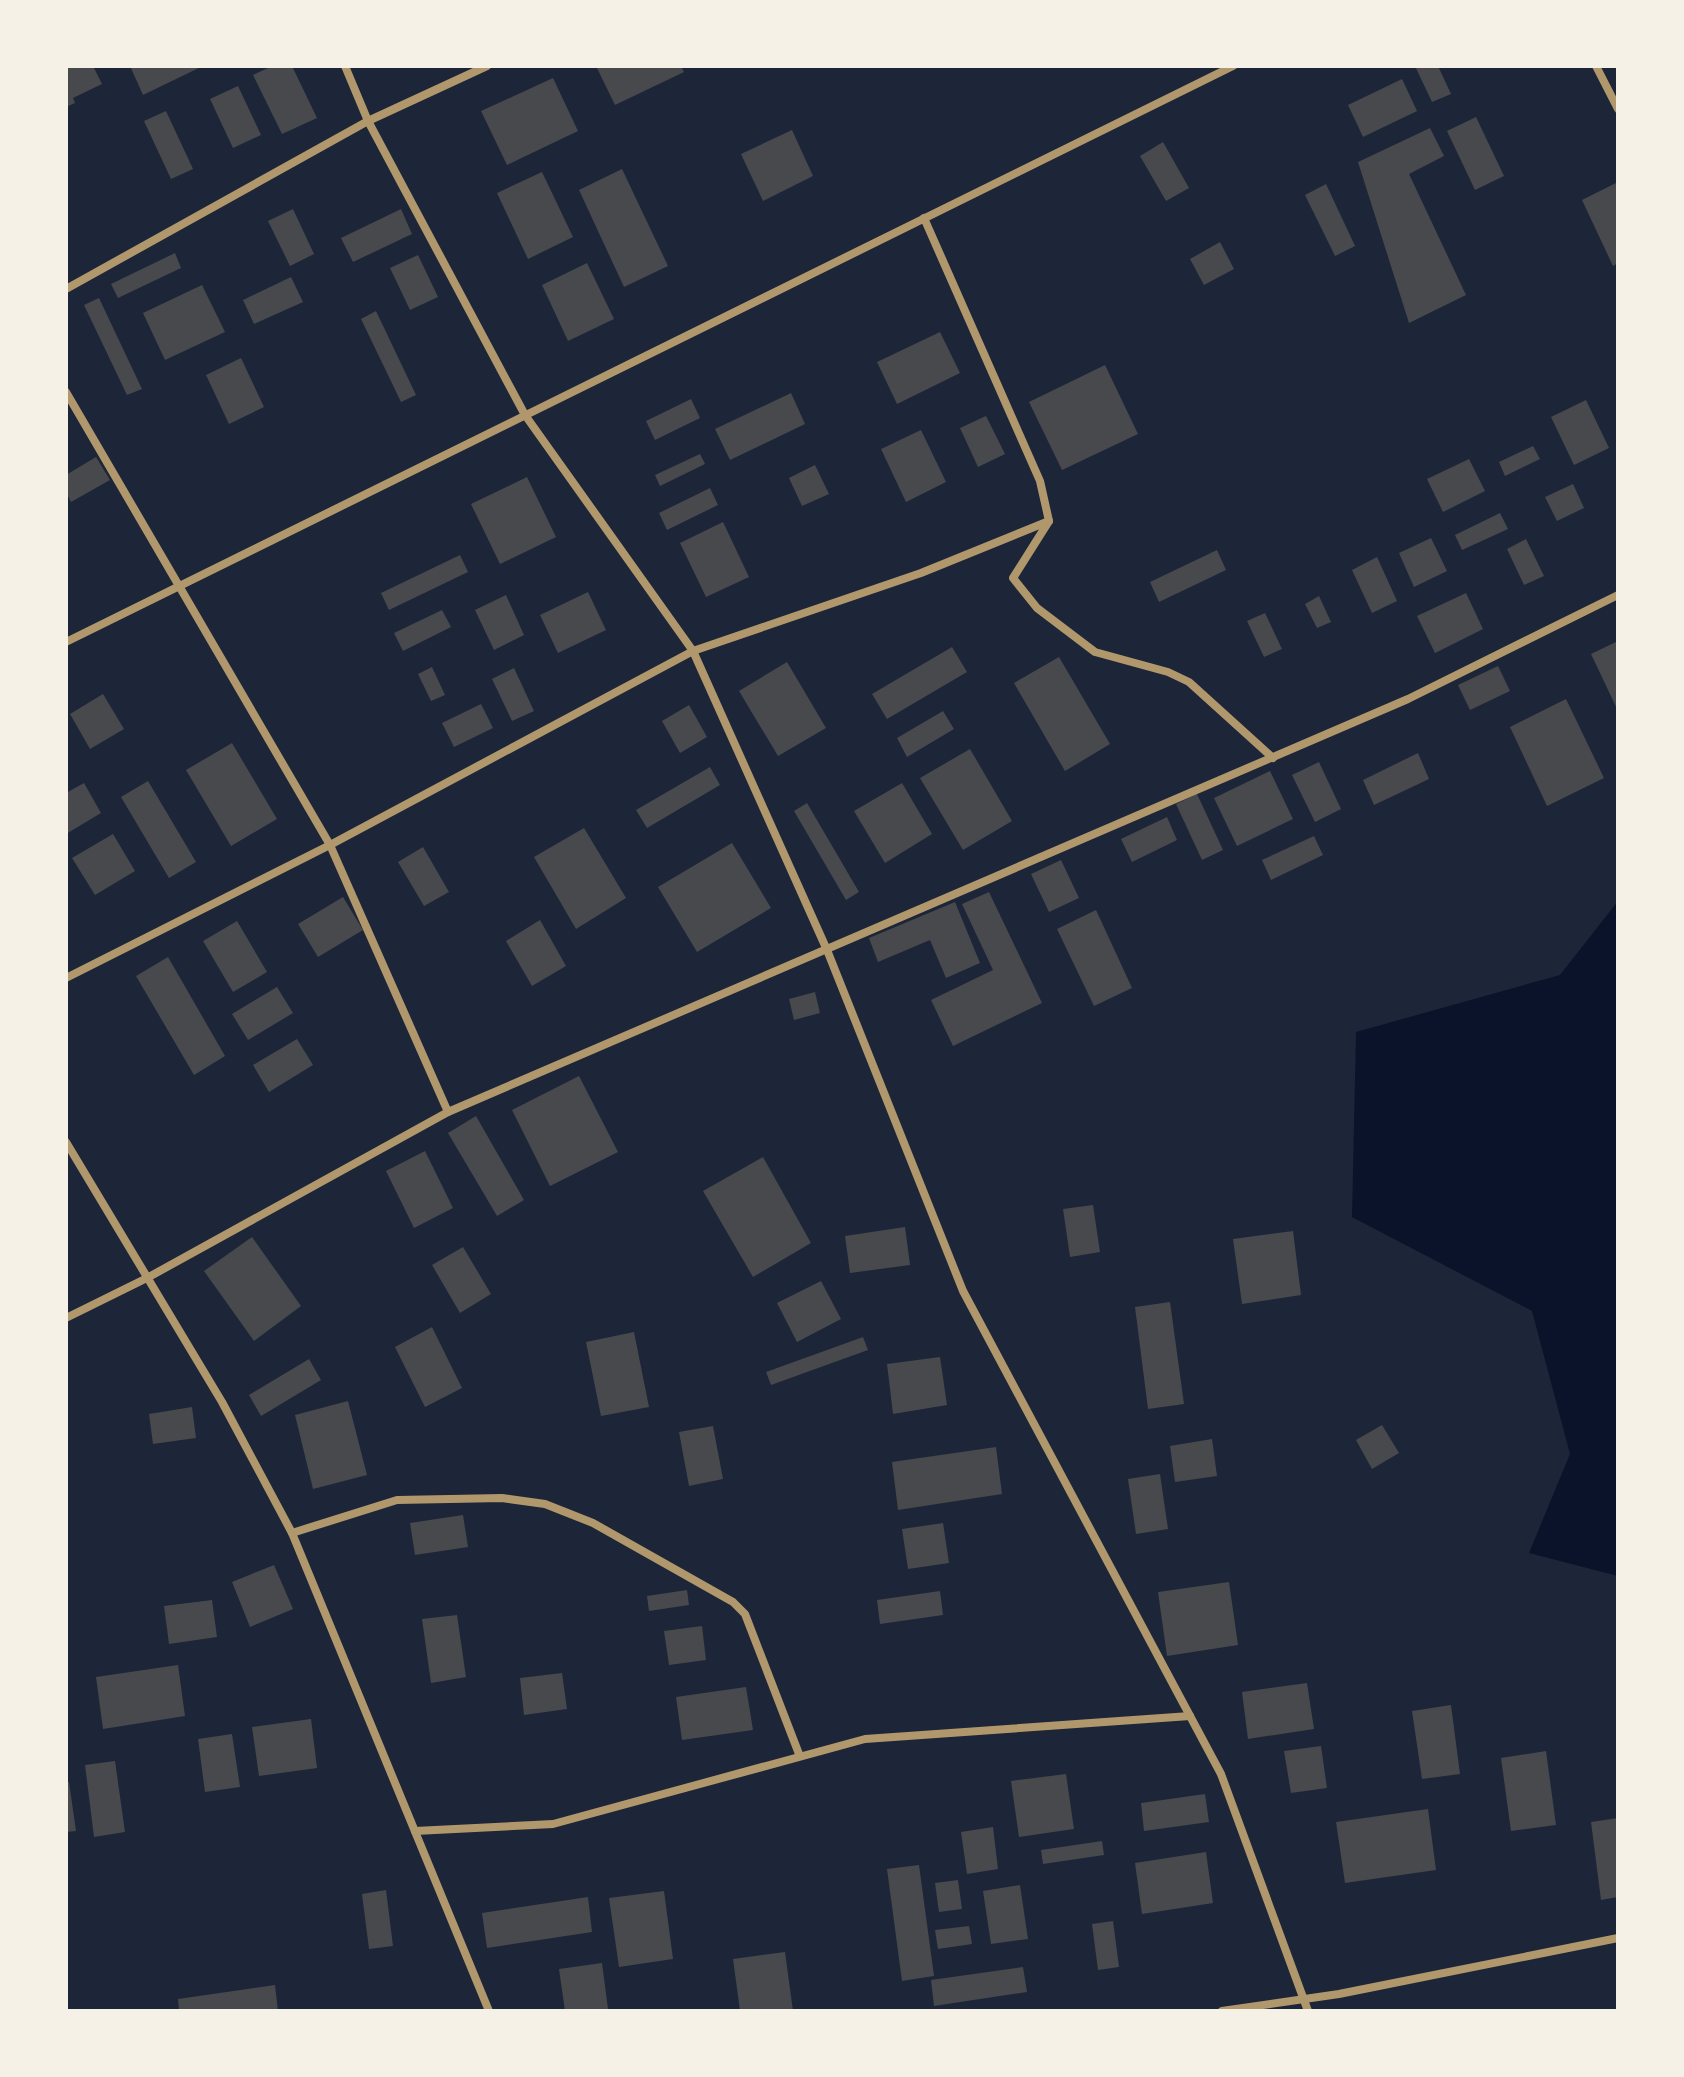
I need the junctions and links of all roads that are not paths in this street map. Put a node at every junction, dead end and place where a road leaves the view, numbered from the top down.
1 (345, 66) edge
2 (487, 66) edge
3 (1233, 66) edge
4 (1596, 66) edge
5 (1618, 109) edge
6 (368, 121) junction
7 (924, 218) junction
8 (66, 289) edge
9 (66, 392) edge
10 (525, 415) junction
11 (1049, 521) junction
12 (180, 585) junction
13 (1618, 595) edge
14 (66, 642) edge
15 (693, 651) junction
16 (1273, 758) junction
17 (330, 845) junction
18 (827, 950) junction
19 (66, 978) edge
20 (448, 1112) junction
21 (66, 1142) edge
22 (147, 1278) junction
23 (66, 1318) edge
24 (292, 1533) junction
25 (1190, 1716) junction
26 (799, 1754) junction
27 (415, 1831) junction
28 (1618, 1938) edge
29 (1305, 1999) junction
30 (489, 2011) edge
31 (1222, 2011) edge
32 (1308, 2011) edge

1 - 6 street
2 - 6 street
3 - 7 street
4 - 5 street
6 - 8 street
6 - 10 street
7 - 10 street
7 - 11 street
9 - 12 street
10 - 12 street
10 - 15 street
11 - 15 street
11 - 16 street
12 - 14 street
12 - 17 street
13 - 16 street
15 - 17 street
15 - 18 street
16 - 18 street
17 - 19 street
17 - 20 street
18 - 20 street
18 - 25 street
20 - 22 street
21 - 22 street
22 - 23 street
22 - 24 street
24 - 26 street
24 - 27 street
25 - 26 street
25 - 29 street
26 - 27 street
27 - 30 street
28 - 29 street
29 - 31 street
29 - 32 street

